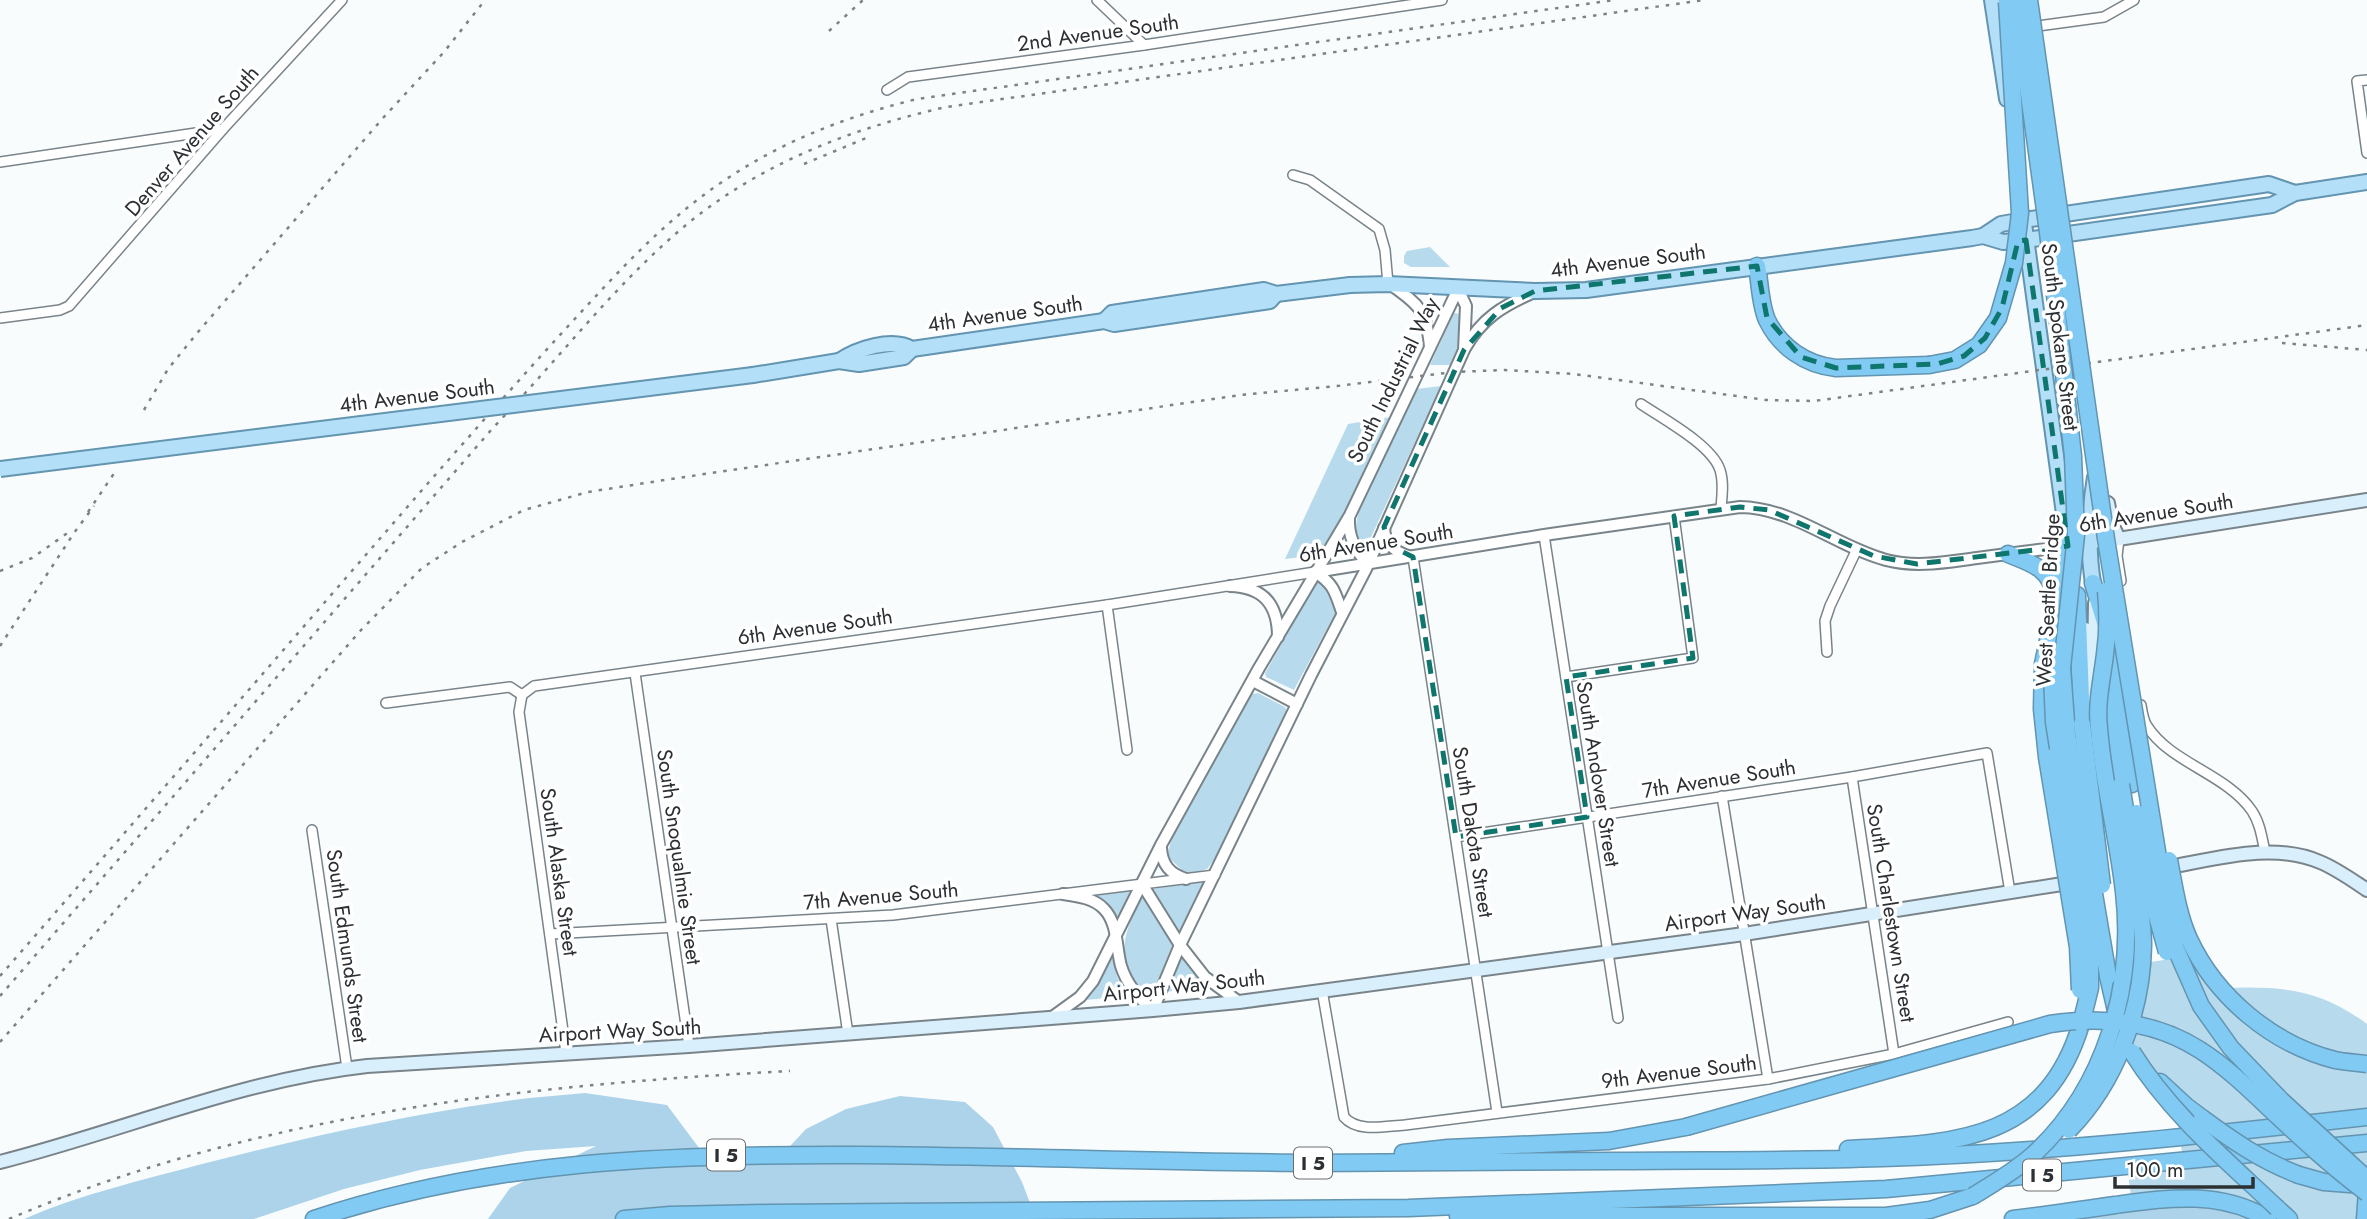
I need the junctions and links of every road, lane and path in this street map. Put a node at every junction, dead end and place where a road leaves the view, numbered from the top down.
1 (342, 0) edge
2 (1097, 0) edge
3 (1360, 0) edge
4 (1442, 0) edge
5 (1992, 0) edge
6 (2007, 0) edge
7 (2016, 0) edge
8 (2029, 0) edge
9 (2034, 0) edge
10 (2134, 0) edge
11 (1362, 12) junction
12 (2038, 26) junction
13 (1997, 31) junction
14 (1144, 46) junction
15 (2362, 81) edge
16 (887, 90) dead end
17 (223, 129) junction
18 (2367, 153) edge
19 (0, 162) edge
20 (1293, 175) dead end
21 (2367, 182) edge
22 (2295, 193) junction
23 (2063, 213) junction
24 (2024, 220) junction
25 (2066, 234) junction
26 (1983, 236) junction
27 (2026, 240) junction
28 (1758, 266) junction
29 (1388, 284) junction
30 (1458, 289) junction
31 (1535, 292) junction
32 (1276, 294) junction
33 (1237, 295) junction
34 (1186, 314) junction
35 (0, 318) edge
36 (1104, 321) junction
37 (1430, 348) junction
38 (1464, 350) junction
39 (1641, 404) dead end
40 (2093, 426) junction
41 (2051, 428) junction
42 (2097, 455) junction
43 (0, 469) edge
44 (2367, 499) edge
45 (2074, 507) junction
46 (1721, 508) junction
47 (1350, 515) junction
48 (1674, 516) junction
49 (1384, 527) junction
50 (1544, 535) junction
51 (2113, 539) junction
52 (2089, 543) junction
53 (2068, 546) junction
54 (1857, 549) junction
55 (2008, 554) junction
56 (1413, 557) junction
57 (1368, 564) junction
58 (1315, 572) junction
59 (2093, 583) junction
60 (1230, 586) junction
61 (2077, 595) junction
62 (2054, 603) junction
63 (1107, 605) junction
64 (1342, 612) junction
65 (1278, 637) junction
66 (1827, 652) dead end
67 (2127, 663) junction
68 (635, 673) junction
69 (1566, 677) junction
70 (2091, 679) junction
71 (1254, 681) junction
72 (522, 695) junction
73 (386, 703) dead end
74 (1297, 704) junction
75 (1127, 750) dead end
76 (1852, 777) junction
77 (2126, 785) junction
78 (1722, 796) junction
79 (1587, 817) junction
80 (312, 830) dead end
81 (1455, 837) junction
82 (1161, 845) junction
83 (2265, 852) junction
84 (1215, 875) junction
85 (2117, 875) junction
86 (1186, 879) junction
87 (1142, 884) junction
88 (2367, 890) edge
89 (2010, 892) junction
90 (1063, 894) junction
91 (1874, 913) junction
92 (831, 919) junction
93 (672, 928) junction
94 (550, 934) junction
95 (1744, 934) junction
96 (1115, 936) junction
97 (1180, 945) junction
98 (1608, 953) junction
99 (1476, 970) junction
100 (2108, 976) junction
101 (1322, 990) junction
102 (1240, 1002) junction
103 (1153, 1010) junction
104 (1051, 1018) junction
105 (1618, 1018) dead end
106 (2008, 1022) dead end
107 (2081, 1024) junction
108 (848, 1034) junction
109 (689, 1046) junction
110 (2132, 1052) junction
111 (566, 1053) junction
112 (1894, 1054) junction
113 (2367, 1064) edge
114 (347, 1068) junction
115 (1768, 1079) junction
116 (2279, 1098) junction
117 (1497, 1112) junction
118 (2367, 1116) edge
119 (2366, 1144) edge
120 (1884, 1152) junction
121 (0, 1162) edge
122 (1310, 1163) junction
123 (2367, 1179) edge
124 (2367, 1185) edge
125 (2367, 1192) edge
126 (1973, 1196) junction
127 (1408, 1208) junction
128 (2272, 1214) edge
129 (1774, 1218) edge
130 (314, 1219) edge
131 (624, 1219) edge
132 (2013, 1219) edge
133 (2365, 1219) edge

1 - 17 street, Denver Avenue South
2 - 14 street
3 - 11 street
4 - 11 street, 2nd Avenue South
5 - 13 main road, South Spokane Street
6 - 28 highway, bridge
7 - 45 highway, West Seattle Bridge, bridge
8 - 51 highway, bridge
9 - 12 main road, South Spokane Street
10 - 12 street
11 - 14 street, 2nd Avenue South
12 - 13 main road
12 - 23 main road, South Spokane Street
13 - 24 main road, South Spokane Street
14 - 16 street, 2nd Avenue South
15 - 18 street
17 - 19 street
17 - 35 street, Denver Avenue South
20 - 29 street
21 - 22 main road, 4th Avenue South
22 - 23 main road, 4th Avenue South
22 - 25 main road, 4th Avenue South
23 - 24 main road, 4th Avenue South
23 - 25 main road, South Spokane Street
24 - 26 main road, 4th Avenue South
24 - 27 main road, South Spokane Street
25 - 27 main road, 4th Avenue South
25 - 40 main road, South Spokane Street
26 - 27 main road, 4th Avenue South
26 - 28 main road, 4th Avenue South
27 - 41 main road, South Spokane Street
28 - 31 main road, 4th Avenue South
29 - 30 main road, 4th Avenue South
29 - 32 main road, 4th Avenue South
29 - 37 street
30 - 31 main road, 4th Avenue South
30 - 37 street, South Industrial Way
30 - 38 street, South Industrial Way
31 - 38 street
32 - 33 main road, 4th Avenue South
32 - 34 main road, 4th Avenue South
33 - 34 main road
33 - 36 main road, 4th Avenue South
34 - 36 main road, 4th Avenue South
36 - 43 main road, 4th Avenue South, bridge
37 - 47 street, South Industrial Way
38 - 49 street, South Industrial Way
39 - 46 street
40 - 41 main road
40 - 42 main road, South Spokane Street
41 - 53 main road, South Spokane Street
42 - 51 main road, South Spokane Street
42 - 52 main road, South Spokane Street
44 - 51 main road, 6th Avenue South
45 - 100 highway, West Seattle Bridge, bridge
45 - 107 highway, bridge
46 - 48 street, 6th Avenue South
46 - 54 street, 6th Avenue South
47 - 57 street
47 - 58 street, South Industrial Way
48 - 50 street, 6th Avenue South
48 - 69 street
49 - 56 street
49 - 57 street, South Industrial Way
50 - 56 street, 6th Avenue South
50 - 69 street, South Andover Street
51 - 52 main road, 6th Avenue South
51 - 67 highway, bridge
51 - 83 street, South Spokane Street
51 - 126 highway, bridge
52 - 53 main road, 6th Avenue South
52 - 59 main road, South Spokane Street
53 - 55 street, 6th Avenue South
53 - 61 main road, South Spokane Street
53 - 62 highway
54 - 55 street, 6th Avenue South
54 - 66 street
55 - 62 highway
56 - 57 street, 6th Avenue South
56 - 81 street, South Dakota Street
57 - 58 street, 6th Avenue South
57 - 64 street, South Industrial Way
58 - 60 street, 6th Avenue South
58 - 64 street
58 - 65 street, South Industrial Way
59 - 70 main road, South Spokane Street
59 - 77 highway
60 - 63 street, 6th Avenue South
60 - 65 street
61 - 70 main road, South Spokane Street
61 - 100 highway, bridge
62 - 107 highway, bridge
63 - 68 street, 6th Avenue South
63 - 75 street
64 - 74 street, South Industrial Way
65 - 71 street, South Industrial Way
67 - 113 highway, bridge
67 - 116 highway, bridge
68 - 72 street, 6th Avenue South
68 - 93 street, South Snoqualmie Street
69 - 79 street, South Andover Street
70 - 85 main road, South Spokane Street
71 - 74 street
71 - 82 street, South Industrial Way
72 - 73 street, 6th Avenue South
72 - 94 street, South Alaska Street
74 - 84 street, South Industrial Way
76 - 78 street, 7th Avenue South
76 - 89 street, 7th Avenue South
76 - 91 street, South Charlestown Street
77 - 116 highway, bridge
77 - 126 highway, bridge
78 - 79 street, 7th Avenue South
78 - 95 street
79 - 81 street, 7th Avenue South
79 - 98 street, South Andover Street
80 - 114 street, South Edmunds Street
81 - 99 street, South Dakota Street
82 - 86 street
82 - 87 street, South Industrial Way
83 - 85 main road, Airport Way South
83 - 88 main road, Airport Way South
84 - 86 street, 7th Avenue South
84 - 97 street, South Industrial Way
85 - 89 main road, Airport Way South
86 - 87 street, 7th Avenue South
87 - 90 street, 7th Avenue South
87 - 96 street, South Industrial Way
87 - 97 street
89 - 91 main road, Airport Way South
90 - 92 street, 7th Avenue South
90 - 96 street
91 - 95 main road, Airport Way South
91 - 112 street, South Charlestown Street
92 - 93 street, 7th Avenue South
92 - 108 street
93 - 94 street, 7th Avenue South
93 - 109 street, South Snoqualmie Street
94 - 111 street, South Alaska Street
95 - 98 main road, Airport Way South
95 - 115 street
96 - 103 street
96 - 104 street, South Industrial Way
97 - 102 street
97 - 103 street, South Industrial Way
98 - 99 main road, Airport Way South
98 - 105 street, South Andover Street
99 - 101 main road, Airport Way South
99 - 117 street, South Dakota Street
100 - 110 highway, West Seattle Bridge, bridge
101 - 102 main road, Airport Way South
101 - 117 street, 9th Avenue South
102 - 103 main road, Airport Way South
103 - 104 main road, Airport Way South
104 - 108 main road, Airport Way South
106 - 112 street, 9th Avenue South
107 - 120 highway
108 - 109 main road, Airport Way South
109 - 111 main road, Airport Way South
110 - 124 highway, bridge
110 - 128 highway, West Seattle Bridge, bridge
111 - 114 main road, Airport Way South
112 - 115 street, 9th Avenue South
114 - 121 main road, Airport Way South
115 - 117 street, 9th Avenue South
116 - 123 highway, bridge
118 - 120 highway, I 5
119 - 127 highway, I 5, bridge
120 - 122 highway, I 5
122 - 125 highway, bridge
122 - 130 highway, I 5
125 - 133 highway
126 - 129 highway
127 - 129 highway
127 - 131 highway, I 5
128 - 132 highway

